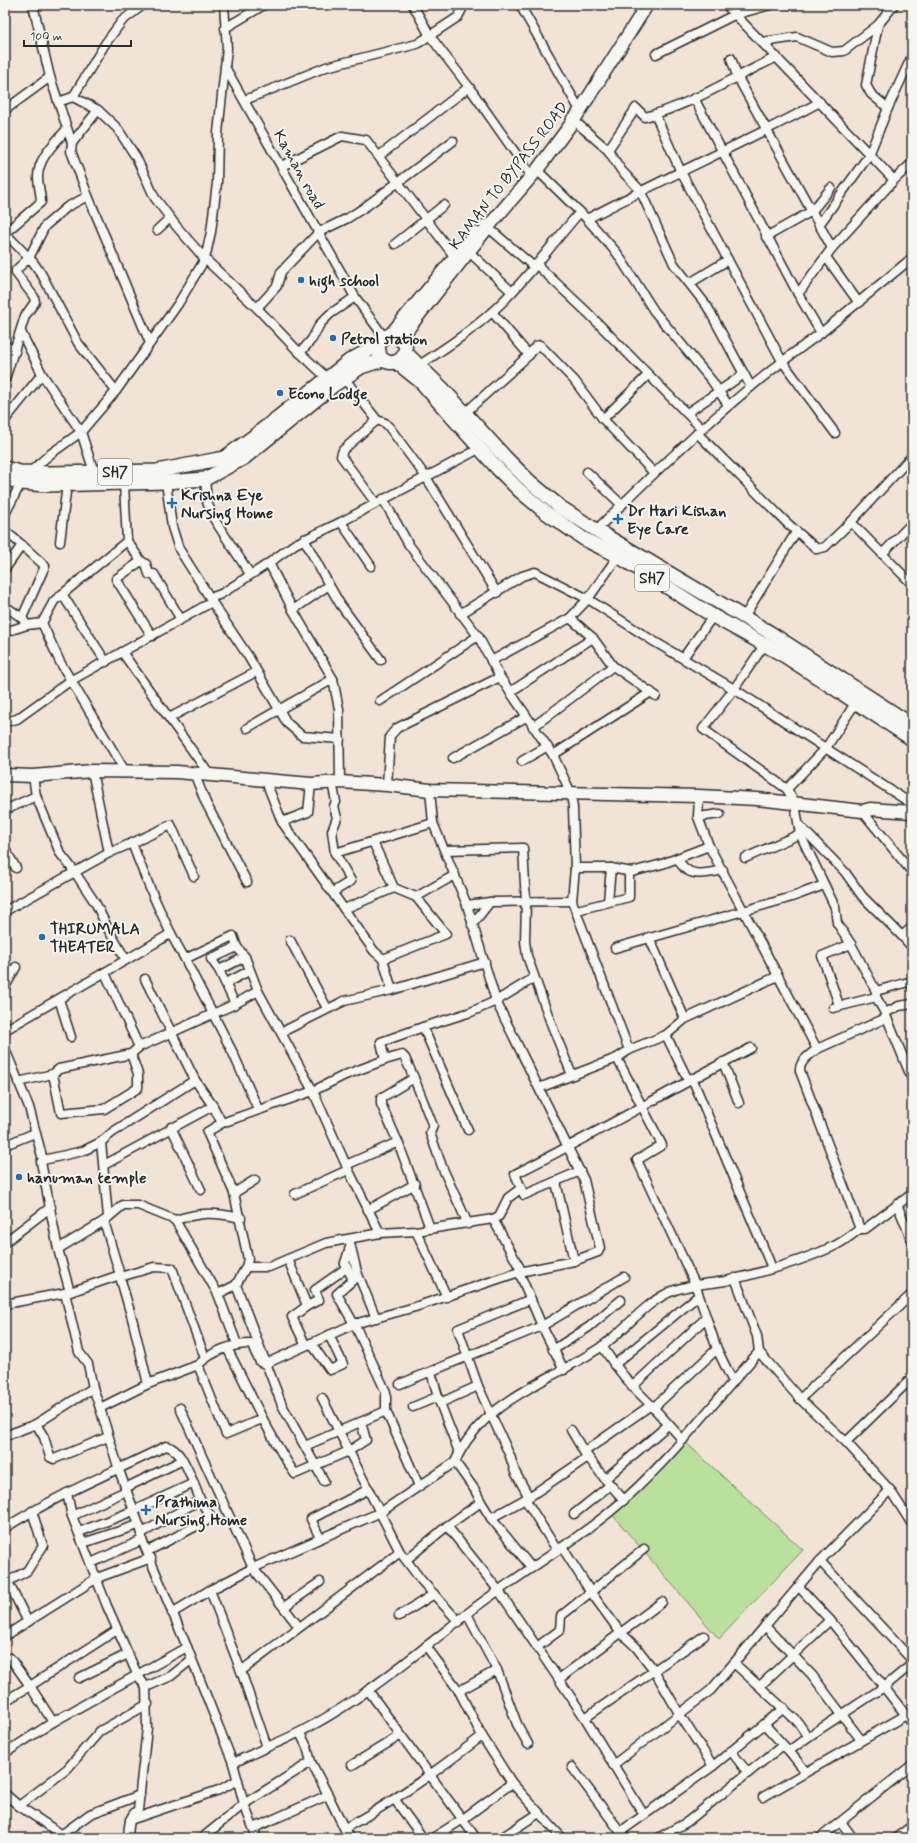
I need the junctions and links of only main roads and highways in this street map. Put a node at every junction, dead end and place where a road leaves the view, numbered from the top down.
1 (384, 339) junction
2 (401, 352) junction
3 (382, 360) junction
4 (5, 468) edge
5 (5, 478) edge
6 (912, 725) edge
7 (912, 739) edge

1 - 2 main road, SH7
1 - 3 main road
1 - 4 main road, SH7
2 - 3 main road, SH7
2 - 6 main road, SH7
2 - 7 main road, SH7
3 - 5 main road, SH7

